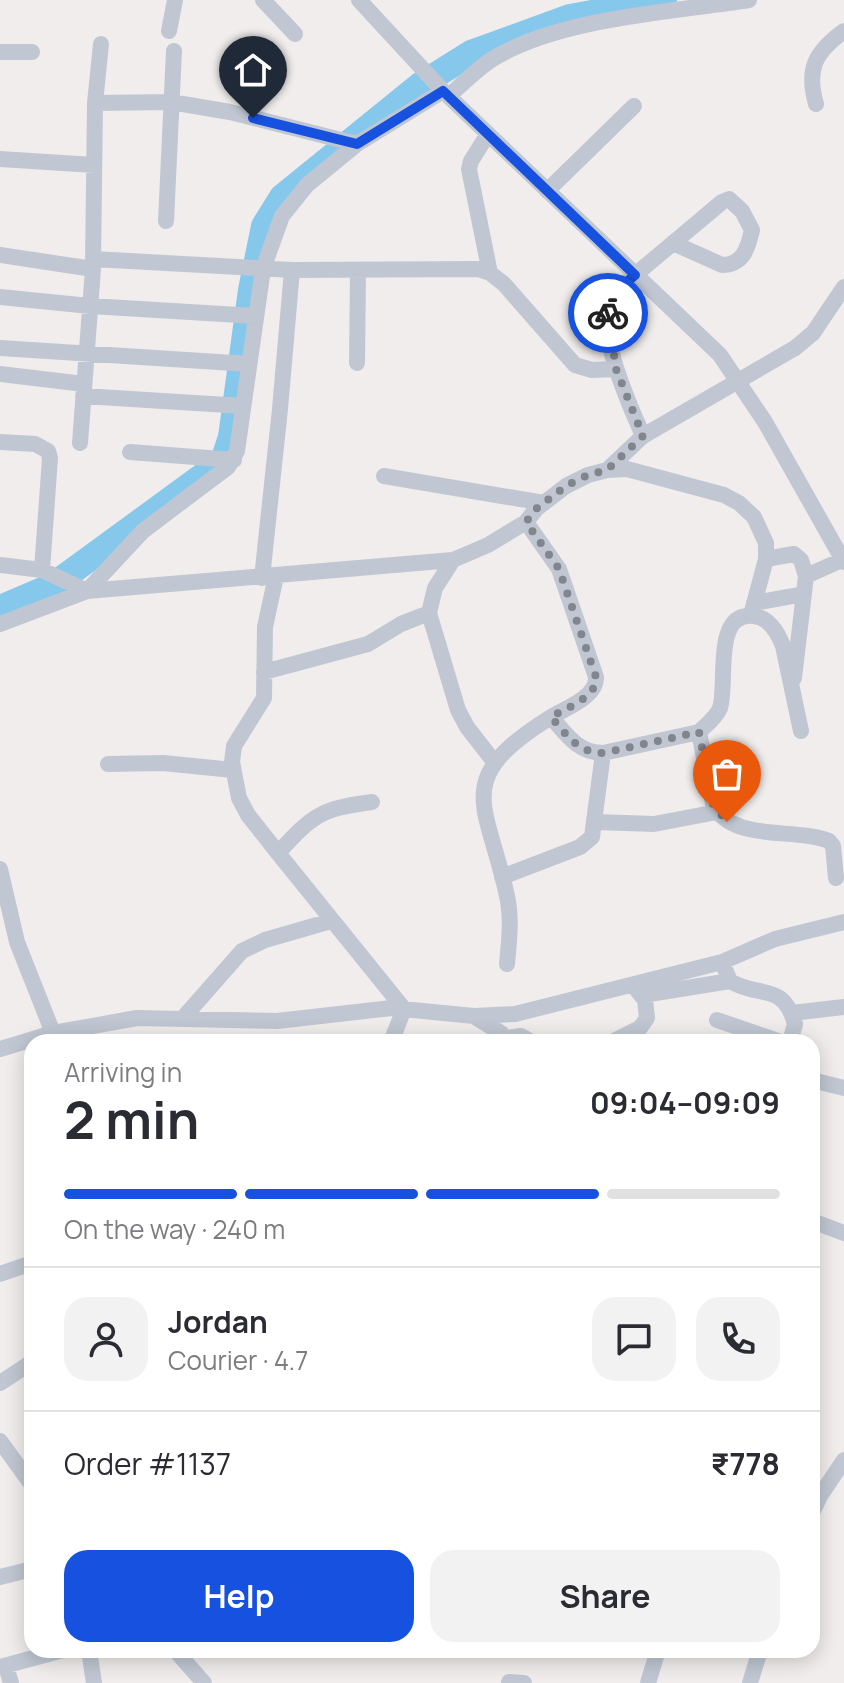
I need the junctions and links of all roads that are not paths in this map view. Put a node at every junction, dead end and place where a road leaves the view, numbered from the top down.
1 (175, 0) edge
2 (263, 0) edge
3 (359, 0) edge
4 (749, 0) edge
5 (169, 31) dead end
6 (844, 31) edge
7 (295, 34) dead end
8 (101, 44) dead end
9 (174, 51) dead end
10 (0, 52) edge
11 (32, 52) dead end
12 (439, 87) junction
13 (171, 102) junction
14 (95, 103) junction
15 (816, 104) dead end
16 (634, 106) dead end
17 (488, 134) junction
18 (357, 144) junction
19 (0, 159) edge
20 (94, 165) junction
21 (547, 191) junction
22 (166, 221) dead end
23 (673, 243) junction
24 (0, 255) edge
25 (93, 264) junction
26 (263, 269) junction
27 (292, 270) junction
28 (358, 271) junction
29 (490, 273) junction
30 (635, 275) junction
31 (844, 287) edge
32 (0, 297) edge
33 (90, 306) junction
34 (256, 316) junction
35 (0, 348) edge
36 (86, 355) junction
37 (357, 363) dead end
38 (249, 364) junction
39 (616, 369) junction
40 (0, 374) edge
41 (739, 381) junction
42 (84, 390) junction
43 (243, 406) junction
44 (643, 436) junction
45 (0, 442) edge
46 (80, 443) dead end
47 (130, 452) dead end
48 (234, 460) junction
49 (607, 470) junction
50 (384, 476) dead end
51 (544, 503) junction
52 (526, 522) junction
53 (766, 559) junction
54 (453, 560) junction
55 (843, 561) edge
56 (0, 565) edge
57 (48, 572) junction
58 (806, 576) junction
59 (269, 577) junction
60 (87, 591) junction
61 (804, 594) junction
62 (753, 609) junction
63 (429, 613) junction
64 (0, 624) edge
65 (791, 654) junction
66 (264, 672) junction
67 (551, 717) junction
68 (801, 731) dead end
69 (699, 732) junction
70 (603, 753) junction
71 (495, 763) junction
72 (108, 764) dead end
73 (233, 770) junction
74 (372, 802) dead end
75 (717, 812) junction
76 (596, 822) junction
77 (278, 853) junction
78 (0, 869) edge
79 (502, 877) junction
80 (836, 878) dead end
81 (331, 921) junction
82 (844, 922) edge
83 (722, 962) junction
84 (507, 964) dead end
85 (730, 981) junction
86 (637, 990) junction
87 (844, 1007) edge
88 (404, 1009) junction
89 (792, 1013) junction
90 (474, 1016) junction
91 (183, 1018) junction
92 (717, 1020) dead end
93 (53, 1033) junction
94 (50, 1034) edge
95 (394, 1034) edge
96 (499, 1034) edge
97 (626, 1034) edge
98 (758, 1034) edge
99 (792, 1034) edge
100 (24, 1042) edge
101 (0, 1049) edge
102 (820, 1082) edge
103 (844, 1088) edge
104 (820, 1224) edge
105 (844, 1233) edge
106 (24, 1266) edge
107 (0, 1274) edge
108 (24, 1367) edge
109 (0, 1383) edge
110 (0, 1441) edge
111 (844, 1460) edge
112 (24, 1474) edge
113 (820, 1496) edge
114 (24, 1571) edge
115 (0, 1577) edge
116 (35, 1658) edge
117 (90, 1658) edge
118 (182, 1658) edge
119 (656, 1658) edge
120 (758, 1658) edge
121 (3, 1667) edge
122 (509, 1682) edge
123 (11, 1683) edge
124 (94, 1683) edge
125 (204, 1683) edge
126 (524, 1683) edge
127 (648, 1683) edge
128 (750, 1683) edge

1 - 5 street
2 - 7 street
3 - 12 street
4 - 12 street
6 - 15 street
8 - 14 street
9 - 13 street
10 - 11 street
12 - 17 street
12 - 18 street
13 - 14 street
13 - 18 street
13 - 22 street
14 - 20 street
16 - 21 street
17 - 21 street
17 - 29 street
18 - 26 street
19 - 20 street
20 - 25 street
21 - 30 street
23 - 23 street
23 - 30 street
24 - 25 street
25 - 26 street
25 - 33 street
26 - 27 street
26 - 34 street
27 - 28 street
27 - 59 street
28 - 29 street
28 - 37 street
29 - 39 street
30 - 39 street
30 - 41 street
31 - 41 street
32 - 33 street
33 - 34 street
33 - 36 street
34 - 38 street
35 - 36 street
36 - 38 street
36 - 42 street
38 - 43 street
39 - 44 street
40 - 42 street
41 - 44 street
41 - 55 street
42 - 43 street
42 - 46 street
43 - 48 street
44 - 49 street
45 - 57 street
47 - 48 street
48 - 60 street
49 - 51 street
49 - 53 street
50 - 51 street
51 - 52 street
52 - 54 street
52 - 67 street
53 - 58 street
53 - 62 street
54 - 59 street
54 - 63 street
55 - 58 street
56 - 57 street
57 - 60 street
58 - 61 street
59 - 60 street
59 - 66 street
60 - 64 street
61 - 62 street
61 - 65 street
62 - 65 street
62 - 69 street
63 - 66 street
63 - 71 street
65 - 68 street
66 - 73 street
67 - 70 street
67 - 71 street
69 - 70 street
69 - 75 street
70 - 76 street
71 - 79 street
72 - 73 street
73 - 77 street
74 - 77 street
75 - 76 street
75 - 80 street
76 - 79 street
77 - 81 street
78 - 93 street
79 - 84 street
81 - 88 street
81 - 91 street
82 - 83 street
83 - 85 street
83 - 86 street
85 - 86 street
85 - 89 street
86 - 90 street
86 - 97 street
87 - 89 street
88 - 90 street
88 - 91 street
88 - 95 street
89 - 99 street
90 - 96 street
91 - 93 street
92 - 98 street
93 - 94 street
100 - 101 street
102 - 103 street
104 - 105 street
106 - 107 street
108 - 109 street
110 - 112 street
111 - 113 street
114 - 115 street
116 - 121 street
117 - 124 street
118 - 125 street
119 - 127 street
120 - 128 street
121 - 123 street
122 - 126 street

